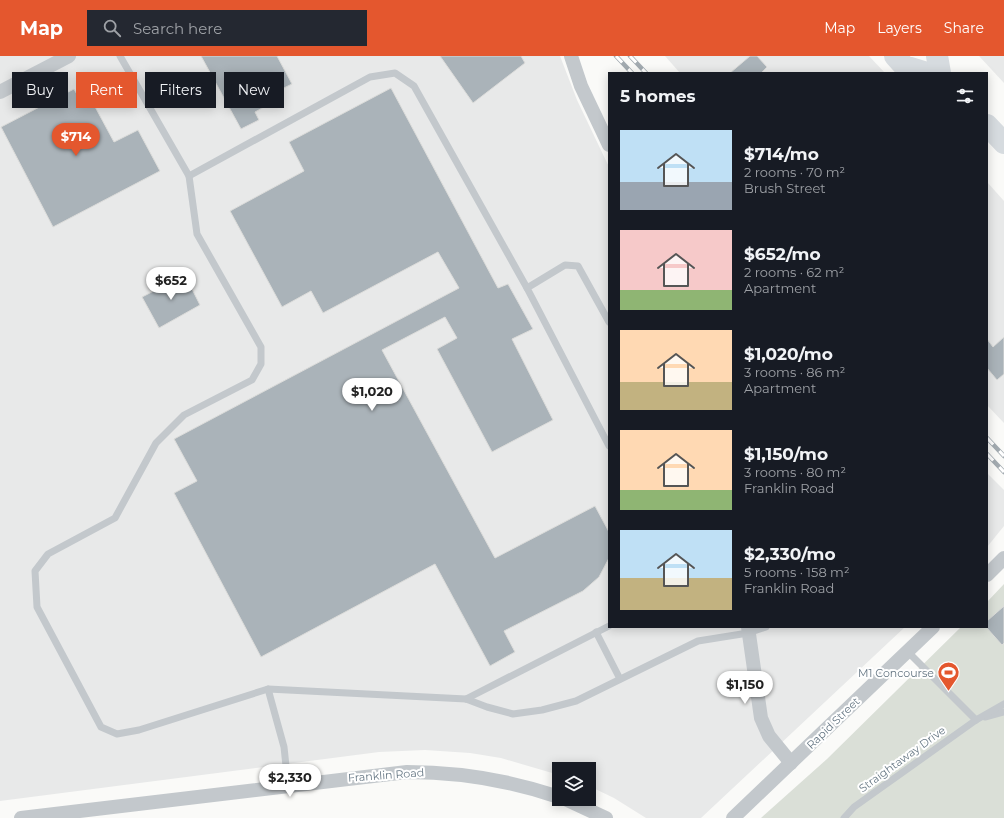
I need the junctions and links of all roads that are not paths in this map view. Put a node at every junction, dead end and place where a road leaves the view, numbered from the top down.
1 (69, 56) edge
2 (120, 56) edge
3 (570, 56) edge
4 (895, 56) edge
5 (937, 56) edge
6 (924, 72) edge
7 (940, 72) edge
8 (0, 92) edge
9 (988, 126) edge
10 (608, 143) edge
11 (1004, 143) edge
12 (189, 176) junction
13 (527, 288) junction
14 (608, 320) edge
15 (608, 444) edge
16 (1004, 558) edge
17 (988, 574) edge
18 (608, 626) edge
19 (760, 628) edge
20 (932, 628) edge
21 (748, 630) edge
22 (596, 632) junction
23 (908, 652) junction
24 (620, 679) junction
25 (268, 689) junction
26 (466, 699) junction
27 (1004, 704) edge
28 (1004, 712) edge
29 (976, 720) junction
30 (791, 763) junction
31 (288, 785) junction
32 (552, 795) edge
33 (580, 806) edge
34 (21, 818) edge
35 (606, 818) edge
36 (733, 818) edge
37 (844, 818) edge

1 - 8 street
2 - 12 lane
3 - 10 street
4 - 6 main road
5 - 7 main road
9 - 11 main road
12 - 13 lane
12 - 25 lane
13 - 14 lane
13 - 15 lane
16 - 17 street
18 - 22 lane
19 - 21 lane
20 - 23 street, Rapid Street
21 - 24 lane
21 - 30 street
22 - 24 lane
22 - 26 lane
23 - 29 lane
23 - 30 street, Rapid Street
24 - 26 lane
25 - 26 lane
25 - 31 lane
27 - 29 lane
28 - 29 lane
29 - 37 lane, Straightaway Drive
30 - 36 street, Rapid Street
31 - 32 street, Franklin Road
31 - 34 street, Franklin Road
33 - 35 street

